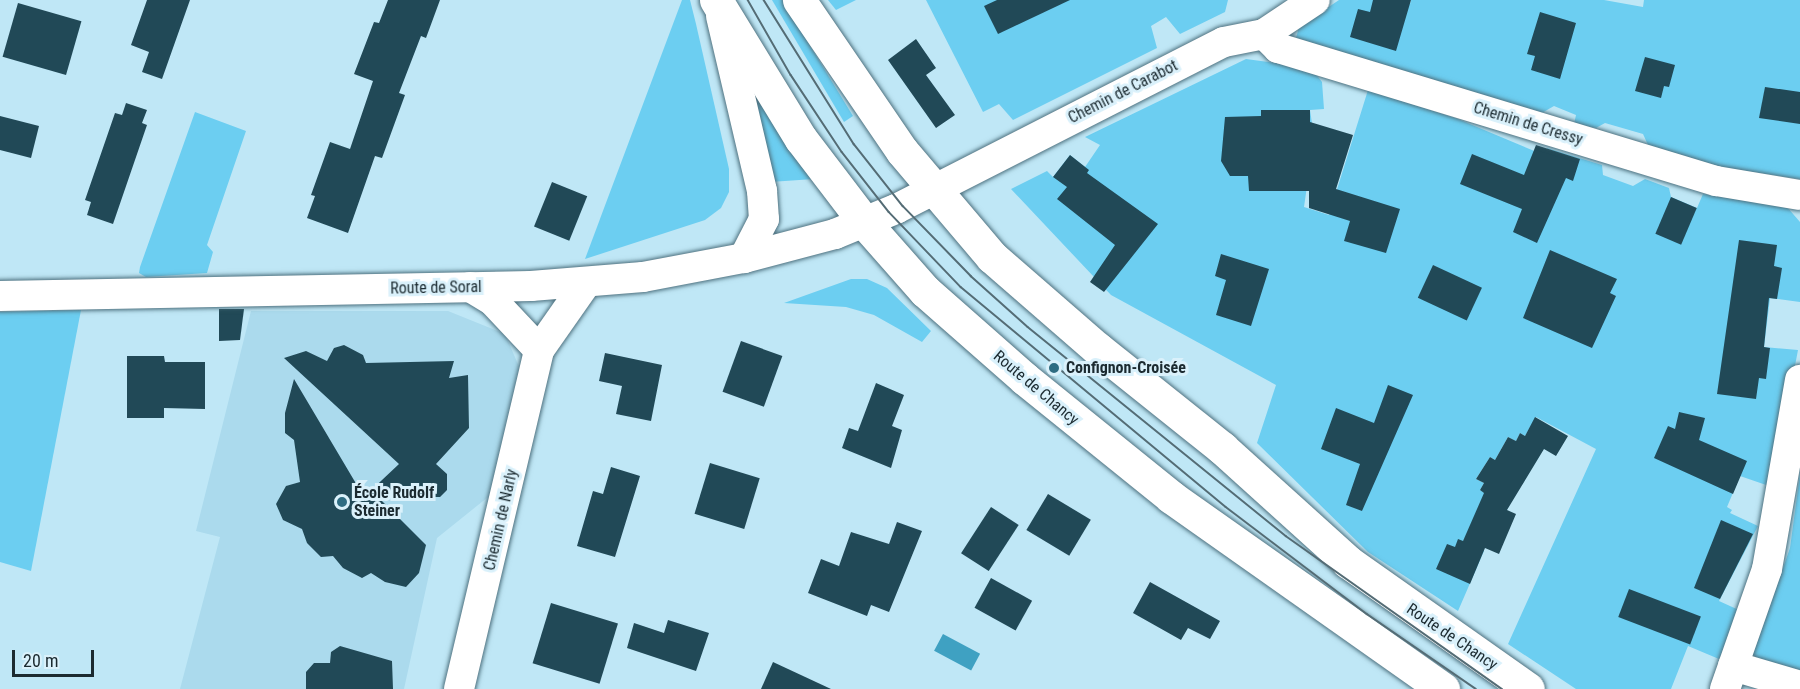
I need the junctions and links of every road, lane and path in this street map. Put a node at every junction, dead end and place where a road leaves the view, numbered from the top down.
1 (799, 0) edge
2 (1315, 0) edge
3 (717, 1) edge
4 (1264, 34) junction
5 (933, 191) junction
6 (1800, 195) edge
7 (865, 223) junction
8 (744, 258) junction
9 (586, 283) junction
10 (470, 287) junction
11 (0, 296) edge
12 (539, 350) junction
13 (1800, 380) edge
14 (1729, 678) edge
15 (1800, 686) edge
16 (459, 689) edge
17 (1443, 689) edge
18 (1528, 689) edge

1 - 5 main road, Route de Chancy
2 - 4 street, Chemin de Carabot
3 - 7 main road, Route de Chancy
3 - 8 street
4 - 5 street, Chemin de Carabot
4 - 6 street, Chemin de Cressy
5 - 7 street, Chemin de Carabot
5 - 18 main road, Route de Chancy
7 - 8 street, Route de Soral
7 - 17 main road, Route de Chancy
8 - 9 street, Route de Soral
9 - 10 street, Route de Soral
9 - 12 street, Chemin de Narly
10 - 11 street, Route de Soral
10 - 12 street
12 - 16 street, Chemin de Narly
13 - 14 street
14 - 15 street

